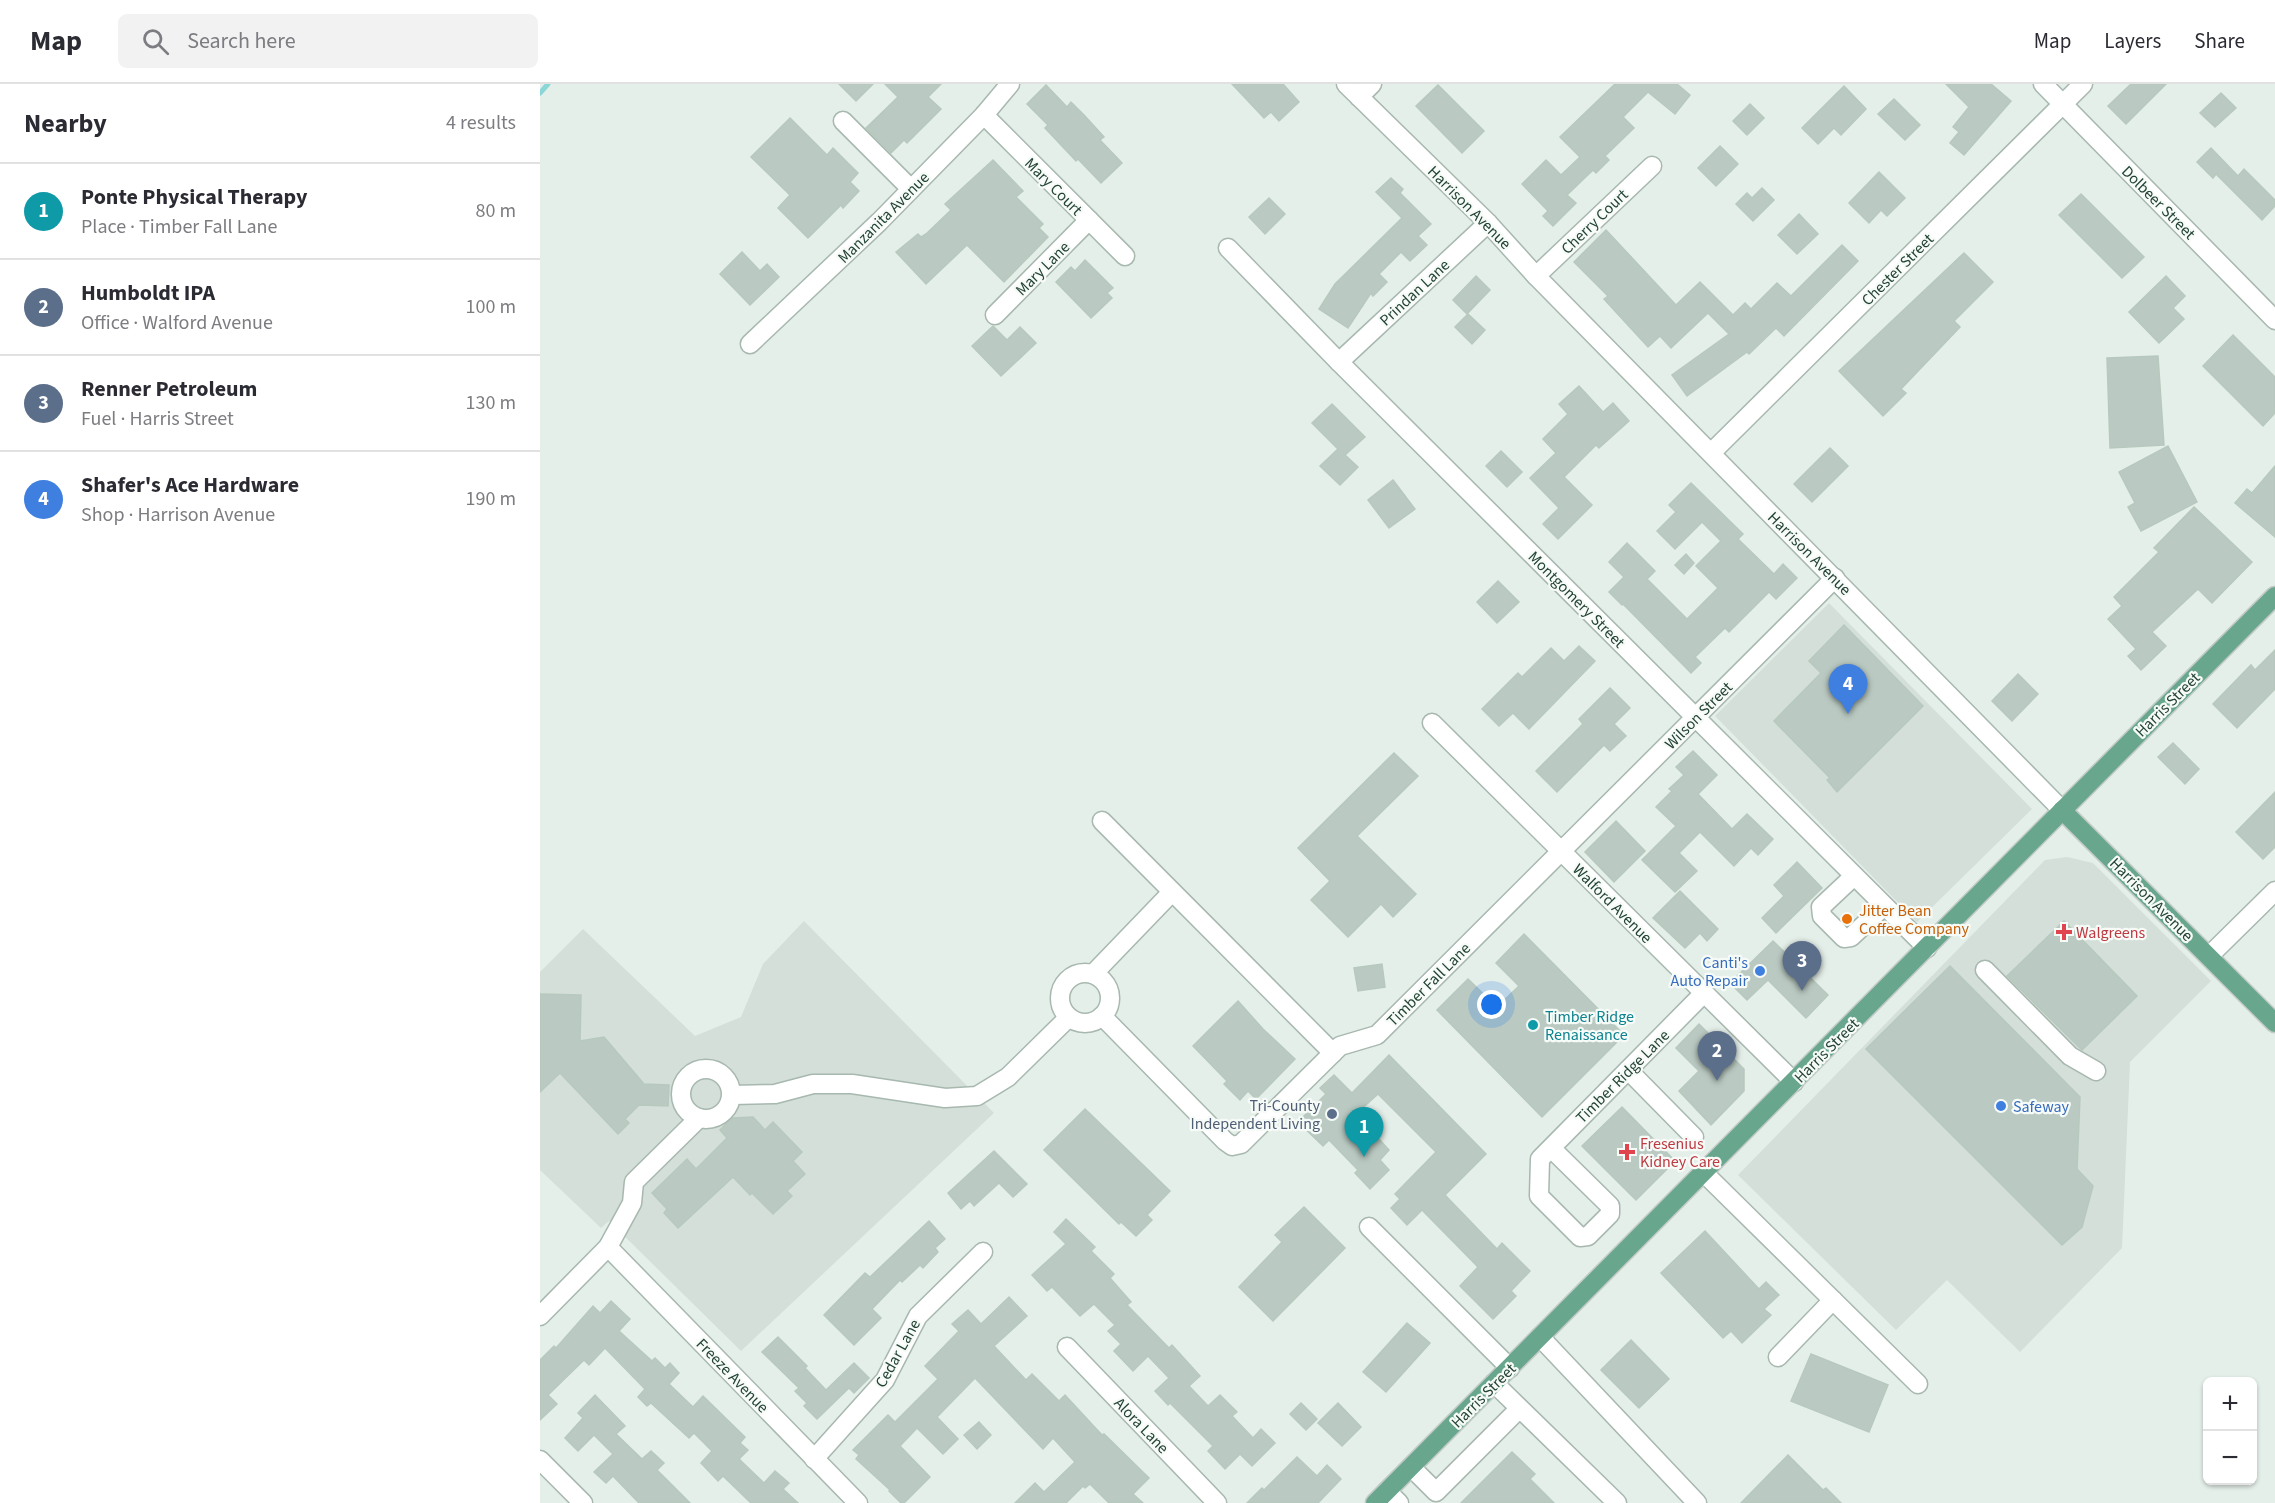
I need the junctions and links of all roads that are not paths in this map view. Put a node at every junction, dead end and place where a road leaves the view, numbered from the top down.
1 (1010, 84) edge
2 (2043, 84) edge
3 (2083, 84) edge
4 (1359, 88) edge
5 (2063, 104) junction
6 (984, 115) junction
7 (843, 121) dead end
8 (1652, 166) dead end
9 (910, 189) junction
10 (1089, 220) junction
11 (1488, 223) junction
12 (1228, 248) dead end
13 (1125, 256) dead end
14 (1536, 276) junction
15 (995, 315) dead end
16 (2275, 320) edge
17 (750, 344) dead end
18 (1340, 362) junction
19 (1711, 453) junction
20 (1835, 578) junction
21 (2275, 596) edge
22 (1696, 717) junction
23 (1432, 723) dead end
24 (2062, 810) junction
25 (1102, 821) dead end
26 (1561, 851) junction
27 (1854, 876) junction
28 (2275, 891) edge
29 (1172, 892) junction
30 (1884, 906) junction
31 (1927, 948) junction
32 (2209, 956) junction
33 (1985, 970) dead end
34 (1092, 974) junction
35 (1704, 993) junction
36 (1102, 1016) junction
37 (1068, 1018) junction
38 (2275, 1023) edge
39 (1333, 1053) junction
40 (1628, 1070) junction
41 (2096, 1071) dead end
42 (1794, 1082) junction
43 (732, 1095) junction
44 (699, 1118) junction
45 (1694, 1137) dead end
46 (1546, 1153) dead end
47 (1704, 1173) junction
48 (1370, 1227) dead end
49 (608, 1247) junction
50 (983, 1251) dead end
51 (1833, 1300) junction
52 (540, 1316) edge
53 (1540, 1337) junction
54 (1067, 1347) dead end
55 (1778, 1357) dead end
56 (1510, 1368) junction
57 (1494, 1383) junction
58 (1918, 1384) dead end
59 (1520, 1409) junction
60 (814, 1459) junction
61 (540, 1460) edge
62 (1411, 1467) junction
63 (1387, 1499) edge
64 (583, 1503) edge
65 (858, 1503) edge
66 (1217, 1503) edge
67 (1617, 1503) edge
68 (1697, 1503) edge

1 - 6 street, Manzanita Avenue
2 - 5 street, Dolbeer Street
3 - 5 street, Chester Street
4 - 11 street, Harrison Avenue
5 - 16 street, Dolbeer Street
5 - 19 street, Chester Street
6 - 9 street, Manzanita Avenue
6 - 10 street, Mary Court
7 - 9 street
8 - 14 street, Cherry Court
9 - 17 street, Manzanita Avenue
10 - 13 street, Mary Court
10 - 15 street, Mary Lane
11 - 14 street, Harrison Avenue
11 - 18 street, Prindan Lane
12 - 18 street, Montgomery Street
14 - 19 street, Harrison Avenue
18 - 22 street, Montgomery Street
19 - 20 street, Harrison Avenue
20 - 22 street, Wilson Street
20 - 24 street, Harrison Avenue
21 - 24 main road, Harris Street
22 - 26 street, Wilson Street
22 - 27 street, Montgomery Street
23 - 26 street, Walford Avenue
24 - 31 main road, Harris Street
24 - 32 main road, Harrison Avenue
25 - 29 street
26 - 35 street, Walford Avenue
26 - 39 street, Timber Fall Lane
27 - 30 street, Montgomery Street
27 - 30 street
28 - 32 street
29 - 34 street
29 - 39 street
30 - 31 street, Montgomery Street
31 - 42 main road, Harris Street
32 - 38 main road, Harrison Avenue
33 - 41 street
34 - 36 street
34 - 37 street
35 - 40 street, Timber Ridge Lane
35 - 42 street, Walford Avenue
36 - 37 street
36 - 39 street, Timber Fall Lane
37 - 43 street
40 - 45 street
40 - 46 street, Timber Ridge Lane
42 - 47 main road, Harris Street
43 - 44 street
43 - 44 street
44 - 49 street
47 - 51 street
47 - 53 main road, Harris Street
48 - 56 street
49 - 52 street
49 - 60 street, Freeze Avenue
50 - 60 street, Cedar Lane
51 - 55 street
51 - 58 street
53 - 56 main road, Harris Street
53 - 68 street
54 - 66 street, Alora Lane
56 - 57 main road, Harris Street
57 - 59 street
57 - 62 main road, Harris Street
59 - 62 street
59 - 67 street
60 - 65 street, Freeze Avenue
61 - 64 street
62 - 63 main road, Harris Street

